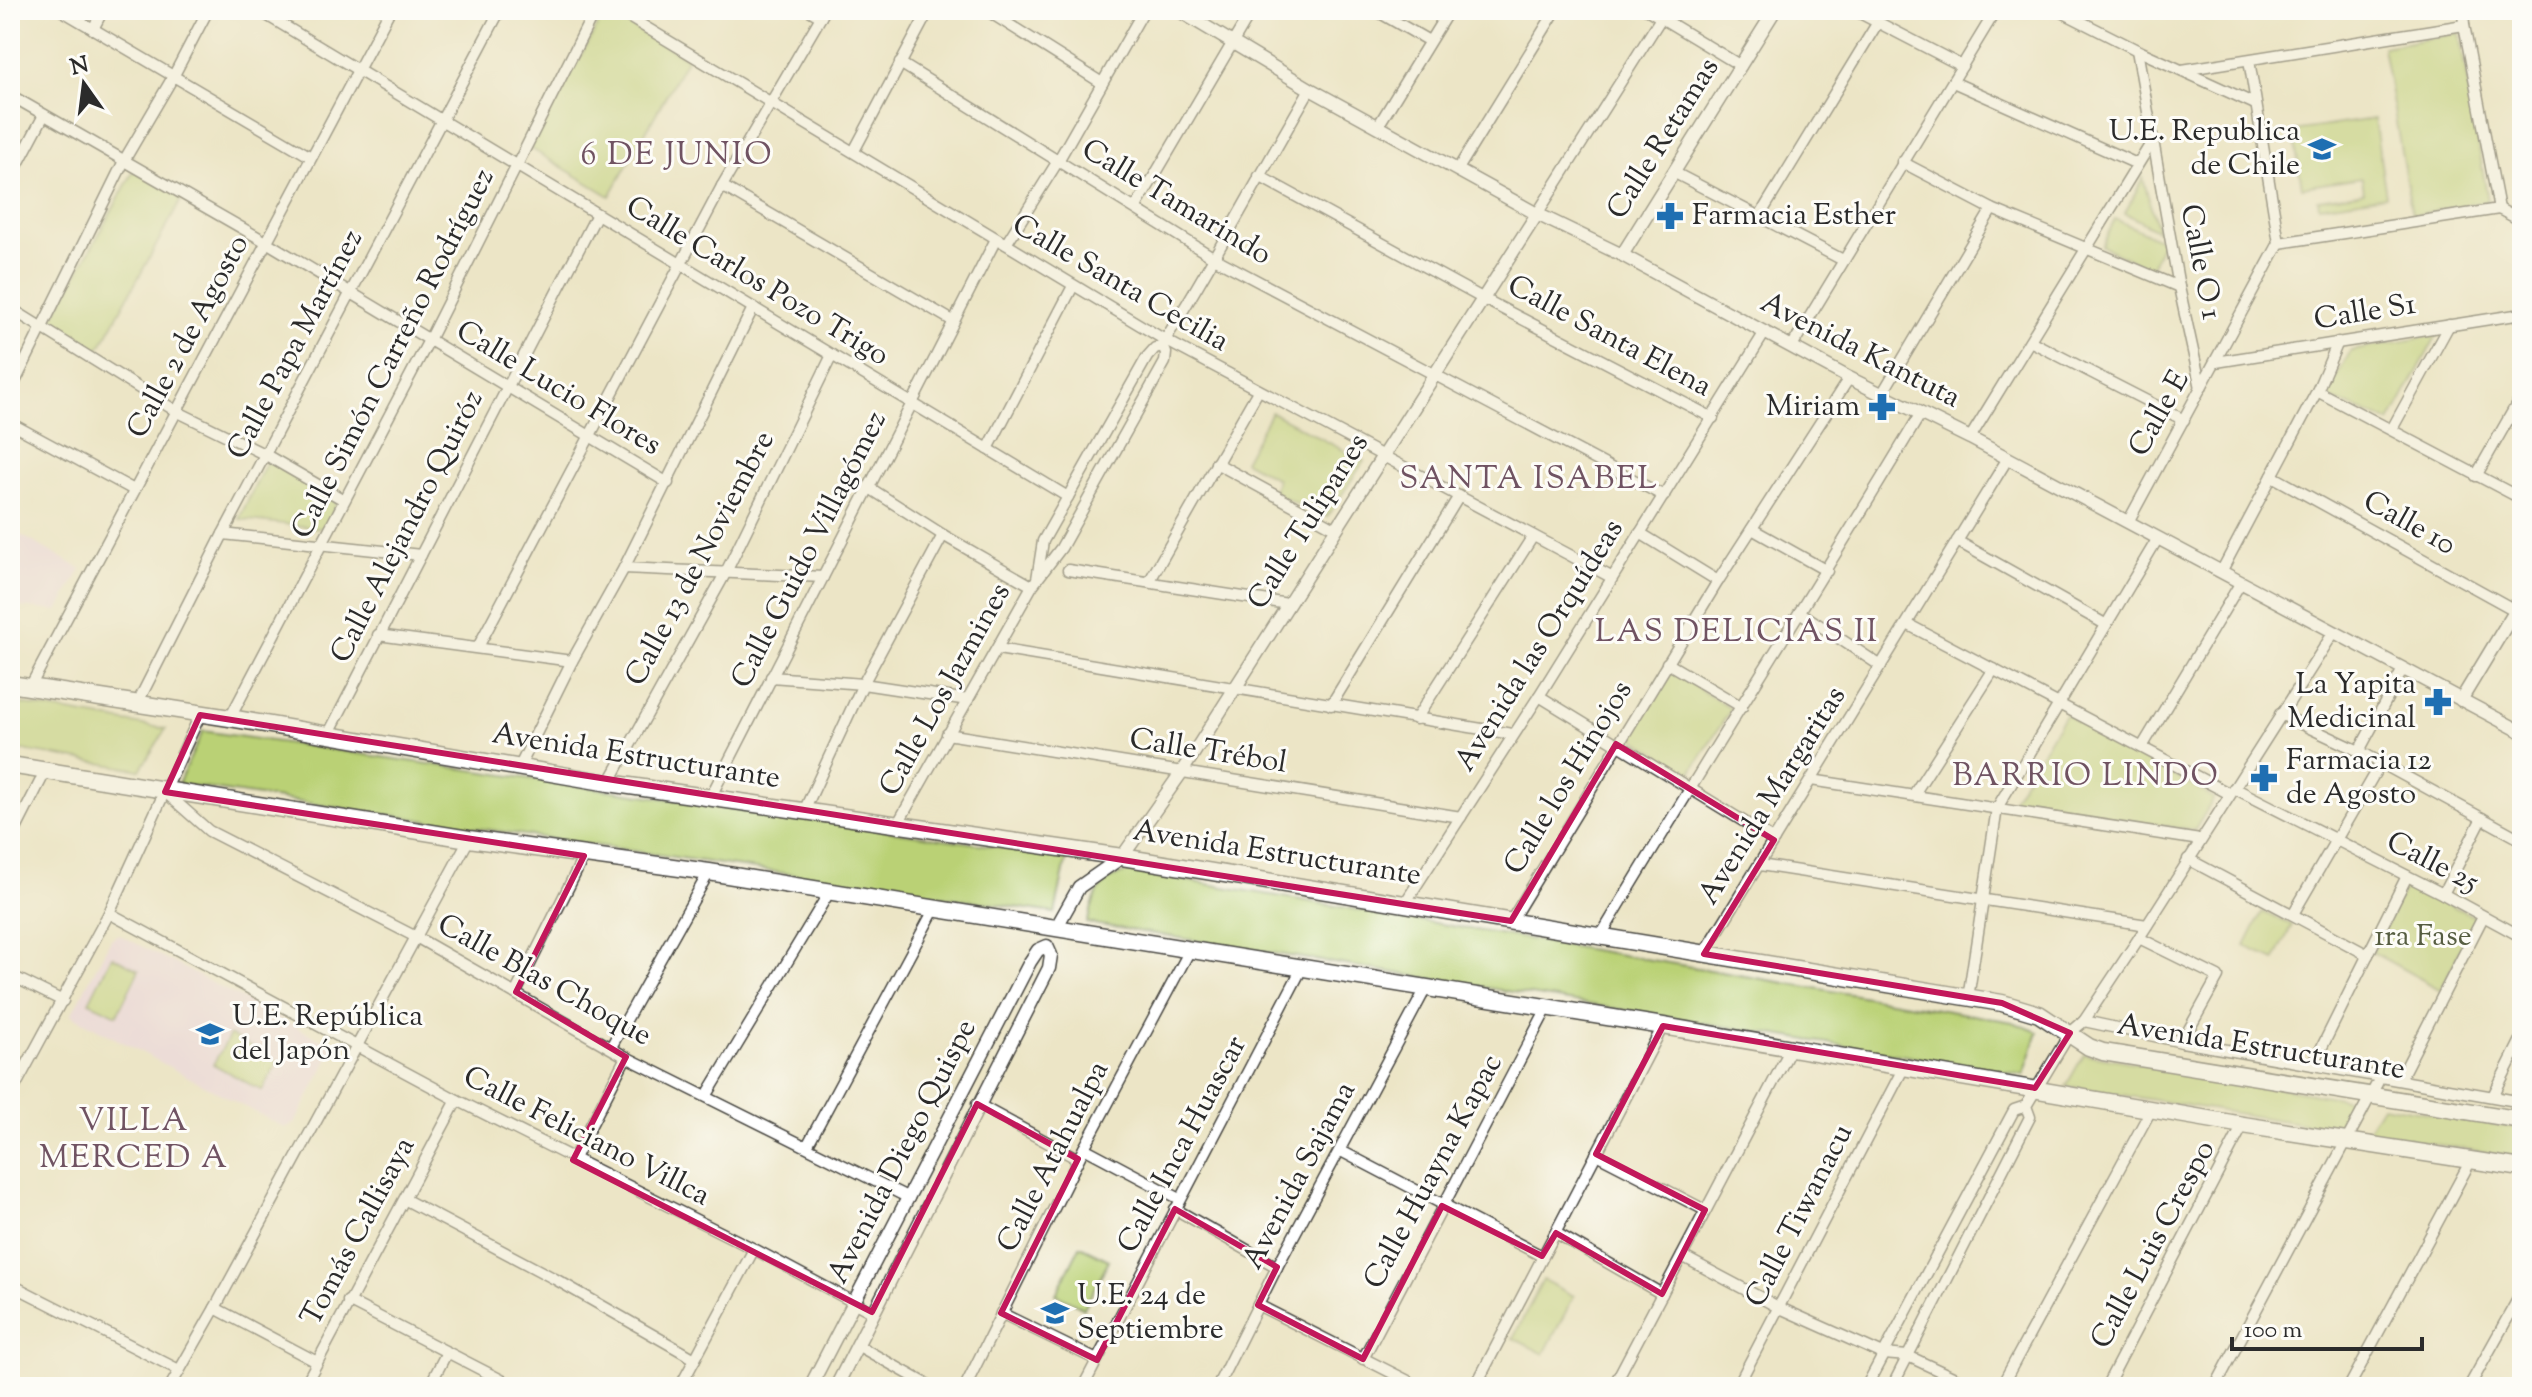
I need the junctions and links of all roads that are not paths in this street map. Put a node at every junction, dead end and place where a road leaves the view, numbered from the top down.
1 (61, 10) edge
2 (103, 10) edge
3 (208, 10) edge
4 (258, 10) edge
5 (390, 10) edge
6 (500, 10) edge
7 (595, 10) edge
8 (617, 10) edge
9 (809, 10) edge
10 (929, 10) edge
11 (986, 10) edge
12 (1144, 10) edge
13 (1178, 10) edge
14 (1252, 10) edge
15 (1375, 10) edge
16 (1449, 10) edge
17 (1556, 10) edge
18 (1648, 10) edge
19 (1775, 10) edge
20 (1854, 10) edge
21 (1996, 10) edge
22 (2058, 10) edge
23 (2463, 10) edge
24 (823, 14) edge
25 (1663, 14) edge
26 (1878, 22) junction
27 (2464, 25) junction
28 (93, 29) junction
29 (1429, 41) junction
30 (1234, 42) junction
31 (2137, 50) junction
32 (2249, 60) junction
33 (900, 63) junction
34 (1741, 66) junction
35 (1962, 66) junction
36 (357, 69) junction
37 (2182, 70) junction
38 (173, 77) junction
39 (1953, 82) junction
40 (1102, 83) junction
41 (1310, 89) junction
42 (10, 95) edge
43 (771, 102) junction
44 (2255, 104) junction
45 (44, 115) junction
46 (442, 120) junction
47 (1378, 126) junction
48 (2153, 140) junction
49 (854, 151) junction
50 (311, 157) junction
51 (125, 159) junction
52 (1058, 161) junction
53 (1902, 162) junction
54 (2137, 164) junction
55 (518, 166) junction
56 (1458, 169) junction
57 (1673, 172) junction
58 (1259, 176) junction
59 (10, 179) edge
60 (722, 186) junction
61 (1136, 207) junction
62 (1992, 209) junction
63 (2499, 209) junction
64 (597, 214) junction
65 (1537, 214) junction
66 (1759, 217) junction
67 (2522, 221) edge
68 (1001, 242) junction
69 (268, 243) junction
70 (2279, 243) junction
71 (2087, 248) junction
72 (1622, 255) junction
73 (1216, 259) junction
74 (1843, 260) junction
75 (681, 264) junction
76 (1073, 286) junction
77 (2179, 287) junction
78 (350, 293) junction
79 (1482, 298) junction
80 (10, 308) edge
81 (753, 308) junction
82 (2522, 314) edge
83 (953, 321) junction
84 (2449, 325) junction
85 (43, 329) junction
86 (1765, 332) junction
87 (429, 340) junction
88 (2030, 341) junction
89 (2338, 342) junction
90 (1164, 343) junction
91 (1792, 346) junction
92 (832, 355) junction
93 (2216, 362) junction
94 (1433, 373) junction
95 (1849, 378) junction
96 (508, 387) junction
97 (2201, 388) junction
98 (1258, 391) junction
99 (2317, 391) junction
100 (10, 392) edge
101 (1882, 394) junction
102 (2522, 395) edge
103 (913, 403) junction
104 (176, 411) junction
105 (1921, 413) junction
106 (1713, 418) junction
107 (2184, 420) junction
108 (10, 423) edge
109 (2392, 429) junction
110 (589, 435) junction
111 (1970, 438) junction
112 (988, 449) junction
113 (266, 455) junction
114 (1382, 456) junction
115 (2008, 458) junction
116 (1216, 463) junction
117 (2272, 476) junction
118 (2476, 476) junction
119 (668, 483) junction
120 (868, 487) junction
121 (134, 490) junction
122 (1459, 496) junction
123 (1664, 496) junction
124 (1068, 497) junction
125 (2522, 499) edge
126 (344, 500) junction
127 (2128, 522) junction
128 (1335, 528) junction
129 (1752, 529) junction
130 (1640, 533) junction
131 (223, 534) junction
132 (943, 535) junction
133 (1533, 536) junction
134 (2158, 538) junction
135 (1957, 541) junction
136 (322, 546) junction
137 (421, 555) junction
138 (624, 568) junction
139 (1068, 570) dead end
140 (1827, 571) junction
141 (726, 572) junction
142 (2221, 572) junction
143 (823, 577) junction
144 (1611, 577) junction
145 (1718, 581) junction
146 (1149, 582) junction
147 (2241, 582) junction
148 (1035, 583) junction
149 (1288, 604) junction
150 (2520, 608) edge
151 (1801, 613) junction
152 (1907, 624) junction
153 (2105, 624) junction
154 (2334, 632) junction
155 (378, 635) junction
156 (478, 647) junction
157 (998, 649) junction
158 (572, 661) junction
159 (1667, 663) junction
160 (1881, 666) junction
161 (1994, 669) junction
162 (2403, 669) junction
163 (771, 677) junction
164 (10, 684) edge
165 (863, 684) junction
166 (30, 687) junction
167 (1234, 687) junction
168 (1539, 696) junction
169 (968, 700) junction
170 (2461, 700) junction
171 (2059, 703) junction
172 (137, 704) junction
173 (1331, 705) junction
174 (1742, 707) junction
175 (2280, 714) junction
176 (200, 715) junction
177 (230, 718) junction
178 (1416, 719) junction
179 (2522, 732) edge
180 (947, 734) junction
181 (1512, 734) junction
182 (328, 735) junction
183 (1616, 744) junction
184 (2142, 747) junction
185 (2359, 751) junction
186 (2380, 764) junction
187 (10, 765) edge
188 (519, 768) junction
189 (45, 772) junction
190 (1181, 773) junction
191 (1811, 780) junction
192 (609, 783) junction
193 (1689, 787) junction
194 (2232, 791) junction
195 (165, 792) junction
196 (1914, 794) junction
197 (710, 798) junction
198 (1997, 808) junction
199 (804, 811) junction
200 (1461, 817) junction
201 (2482, 818) junction
202 (897, 825) junction
203 (2520, 835) edge
204 (469, 839) junction
205 (1774, 840) junction
206 (2200, 840) junction
207 (2335, 840) junction
208 (10, 841) edge
209 (584, 856) junction
210 (1122, 857) junction
211 (2188, 859) junction
212 (1760, 865) junction
213 (709, 872) junction
214 (2407, 876) junction
215 (830, 891) junction
216 (2443, 894) junction
217 (1981, 901) junction
218 (1405, 903) junction
219 (935, 908) junction
220 (109, 913) junction
221 (2293, 914) junction
222 (2483, 917) junction
223 (1511, 921) junction
224 (2147, 925) junction
225 (1056, 928) junction
226 (416, 937) junction
227 (1600, 937) junction
228 (2522, 937) edge
229 (2139, 938) junction
230 (1047, 946) junction
231 (1190, 950) junction
232 (1704, 954) junction
233 (2368, 955) junction
234 (1302, 968) junction
235 (10, 975) edge
236 (1426, 988) junction
237 (516, 992) junction
238 (1968, 998) junction
239 (63, 1001) junction
240 (1547, 1008) junction
241 (2084, 1021) junction
242 (1663, 1026) junction
243 (2070, 1033) junction
244 (2522, 1038) edge
245 (2182, 1042) junction
246 (357, 1047) junction
247 (611, 1047) junction
248 (1790, 1050) junction
249 (626, 1057) junction
250 (2313, 1065) junction
251 (1904, 1067) junction
252 (2381, 1076) junction
253 (2400, 1079) junction
254 (2035, 1088) junction
255 (707, 1095) junction
256 (2372, 1095) junction
257 (10, 1096) edge
258 (2493, 1096) junction
259 (457, 1100) junction
260 (2522, 1102) edge
261 (977, 1104) junction
262 (2026, 1106) junction
263 (2152, 1108) junction
264 (2522, 1120) edge
265 (2243, 1125) junction
266 (2348, 1141) junction
267 (807, 1146) junction
268 (1084, 1148) junction
269 (1341, 1151) junction
270 (1596, 1154) junction
271 (1078, 1159) junction
272 (573, 1160) junction
273 (2471, 1160) junction
274 (2522, 1168) edge
275 (909, 1198) junction
276 (406, 1200) junction
277 (1178, 1204) junction
278 (1442, 1206) junction
279 (1705, 1210) junction
280 (1556, 1233) junction
281 (754, 1249) junction
282 (1542, 1256) junction
283 (1682, 1256) junction
284 (1277, 1267) junction
285 (10, 1284) edge
286 (2522, 1292) edge
287 (1662, 1294) junction
288 (348, 1301) junction
289 (855, 1303) junction
290 (1258, 1305) junction
291 (215, 1308) junction
292 (1780, 1308) junction
293 (872, 1312) junction
294 (1001, 1313) junction
295 (857, 1345) junction
296 (447, 1352) junction
297 (1883, 1354) junction
298 (1908, 1356) junction
299 (695, 1359) junction
300 (1363, 1359) junction
301 (1097, 1360) junction
302 (317, 1362) junction
303 (179, 1370) junction
304 (1416, 1386) edge
305 (170, 1387) edge
306 (304, 1387) edge
307 (429, 1387) edge
308 (515, 1387) edge
309 (680, 1387) edge
310 (810, 1387) edge
311 (836, 1387) edge
312 (932, 1387) edge
313 (965, 1387) edge
314 (1083, 1387) edge
315 (1217, 1387) edge
316 (1475, 1387) edge
317 (1613, 1387) edge
318 (1737, 1387) edge
319 (1866, 1387) edge
320 (1892, 1387) edge
321 (1974, 1387) edge
322 (2001, 1387) edge
323 (2106, 1387) edge
324 (2215, 1387) edge
325 (2349, 1387) edge
326 (2469, 1387) edge

1 - 28 street
2 - 28 street
3 - 38 street
4 - 36 street, Calle Carlos Pozo Trigo
5 - 36 street, Calle 2 de Agosto
6 - 46 street, Calle Papa Martínez
7 - 55 street, Calle Simón Carreño Rodríguez
8 - 43 street, Calle Santa Cecilia
9 - 24 street
10 - 33 street
11 - 40 street
12 - 40 street, Calle Guido Villagómez
13 - 30 street, Avenida Kantuta
14 - 30 street
15 - 29 street
16 - 29 street
17 - 56 street
18 - 25 street
19 - 34 street, Calle Retamas
20 - 26 street
21 - 35 street
22 - 31 street
23 - 27 street
24 - 43 street
25 - 34 street
25 - 65 street
26 - 35 street
26 - 66 street
27 - 32 street
27 - 63 street
28 - 38 street
29 - 47 street
30 - 41 street, Avenida Kantuta
30 - 61 street
31 - 37 street
31 - 48 street, Calle O 1
32 - 37 street
32 - 44 street
33 - 49 street
33 - 52 street, Calle Tamarindo
34 - 57 street, Calle Retamas
35 - 39 street
36 - 46 street, Calle Carlos Pozo Trigo
36 - 50 street, Calle 2 de Agosto
37 - 44 street
38 - 50 street
38 - 51 street
39 - 53 street
39 - 54 street
40 - 52 street, Calle Guido Villagómez
41 - 47 street, Avenida Kantuta
41 - 58 street, Calle Los Jazmines
42 - 45 street, Calle Lucio Flores
43 - 49 street, Calle Santa Cecilia
43 - 60 street
44 - 70 street
45 - 51 street, Calle Lucio Flores
45 - 59 street
46 - 55 street, Calle Carlos Pozo Trigo
46 - 78 street, Calle Papa Martínez
47 - 56 street, Avenida Kantuta
48 - 54 street
48 - 77 street, Calle O 1
49 - 68 street, Calle Santa Cecilia
50 - 69 street, Calle 2 de Agosto
51 - 69 street, Calle Lucio Flores
51 - 85 street
52 - 61 street, Calle Tamarindo
52 - 68 street, Calle Guido Villagómez
53 - 62 street
53 - 74 street
54 - 71 street
55 - 64 street, Calle Carlos Pozo Trigo
55 - 87 street, Calle Simón Carreño Rodríguez
56 - 65 street, Avenida Kantuta
57 - 66 street
57 - 72 street, Calle Retamas
58 - 73 street, Calle Los Jazmines
58 - 79 street, Calle Santa Elena
60 - 75 street
60 - 83 street
61 - 73 street, Calle Tamarindo
62 - 71 street
62 - 101 street
63 - 67 street
63 - 70 street
64 - 75 street, Calle Carlos Pozo Trigo
64 - 96 street, Calle Alejandro Quiróz
65 - 72 street, Avenida Kantuta
65 - 79 street, Calle Tulipanes
66 - 74 street
68 - 76 street, Calle Santa Cecilia
68 - 83 street, Calle Guido Villagómez
69 - 78 street, Calle Lucio Flores
69 - 104 street, Calle 2 de Agosto
70 - 93 street, Calle E
71 - 77 street
71 - 88 street
72 - 86 street, Avenida Kantuta
73 - 90 street, Calle Los Jazmines
73 - 94 street, Calle Tamarindo
74 - 91 street
75 - 81 street, Calle Carlos Pozo Trigo
75 - 110 street
76 - 90 street, Calle Santa Cecilia
76 - 112 street
77 - 97 street, Calle O 1
78 - 87 street, Calle Lucio Flores
78 - 113 street, Calle Papa Martínez
79 - 94 street, Calle Tulipanes
79 - 106 street, Calle Santa Elena
80 - 85 street
81 - 92 street, Calle Carlos Pozo Trigo
81 - 119 street
82 - 84 street, Calle S1
83 - 103 street, Calle Guido Villagómez
84 - 89 street, Calle S1
84 - 109 street
85 - 100 street
85 - 104 street
86 - 91 street, Avenida Kantuta
86 - 106 street, Avenida las Orquídeas
87 - 96 street, Calle Lucio Flores
87 - 126 street, Calle Simón Carreño Rodríguez
88 - 107 street
88 - 111 street
89 - 93 street, Calle S1
89 - 99 street
90 - 98 street, Calle Santa Cecilia
90 - 124 street, Calle Los Jazmines
90 - 148 street, Calle Los Jazmines
91 - 95 street, Avenida Kantuta
92 - 103 street, Calle Carlos Pozo Trigo
92 - 141 street, Calle 13 de Noviembre
93 - 97 street, Calle E
94 - 114 street, Calle Tulipanes
94 - 123 street, Calle Tamarindo
95 - 101 street, Avenida Kantuta
95 - 129 street, Calle los Hinojos
96 - 110 street, Calle Lucio Flores
96 - 137 street, Calle Alejandro Quiróz
97 - 107 street, Calle E
98 - 114 street, Calle Santa Cecilia
98 - 116 street
99 - 109 street
99 - 117 street
101 - 105 street, Avenida Kantuta
102 - 118 street
103 - 112 street, Calle Carlos Pozo Trigo
103 - 120 street, Calle Guido Villagómez
104 - 113 street
104 - 121 street, Calle 2 de Agosto
105 - 111 street, Avenida Kantuta
105 - 140 street
106 - 123 street, Avenida las Orquídeas
107 - 127 street, Calle E
108 - 121 street
109 - 118 street
110 - 119 street, Calle Lucio Flores
110 - 156 street
111 - 115 street, Avenida Kantuta
112 - 124 street, Calle Carlos Pozo Trigo
113 - 126 street
113 - 131 street, Calle Papa Martínez
114 - 122 street, Calle Santa Cecilia
114 - 128 street, Calle Tulipanes
115 - 127 street, Avenida Kantuta
115 - 135 street, Avenida Margaritas
116 - 128 street
116 - 146 street
117 - 142 street
117 - 150 street, Calle 10
118 - 125 street
119 - 138 street
120 - 132 street
120 - 143 street, Calle Guido Villagómez
121 - 166 street, Calle 2 de Agosto
122 - 133 street, Calle Santa Cecilia
122 - 173 street
123 - 130 street, Avenida las Orquídeas
124 - 148 street, Calle Los Jazmines
126 - 136 street, Calle Simón Carreño Rodríguez
127 - 134 street, Avenida Kantuta
128 - 149 street, Calle Tulipanes
129 - 140 street
129 - 145 street, Calle los Hinojos
130 - 144 street, Avenida las Orquídeas
130 - 145 street
131 - 136 street
131 - 172 street, Calle Papa Martínez
132 - 148 street
132 - 165 street
133 - 144 street, Calle Santa Cecilia
133 - 178 street
134 - 142 street, Avenida Kantuta
134 - 153 street
135 - 152 street, Avenida Margaritas
135 - 153 street
136 - 137 street
136 - 177 street, Calle Simón Carreño Rodríguez
137 - 155 street, Calle Alejandro Quiróz
138 - 141 street
138 - 158 street
139 - 146 street
140 - 151 street
141 - 143 street
141 - 192 street, Calle 13 de Noviembre
142 - 147 street, Avenida Kantuta
143 - 163 street, Calle Guido Villagómez
144 - 168 street, Avenida las Orquídeas
145 - 159 street, Calle los Hinojos
146 - 149 street
147 - 154 street, Avenida Kantuta
147 - 184 street
148 - 157 street, Calle Los Jazmines
149 - 167 street, Calle Tulipanes
150 - 170 street
151 - 160 street
151 - 174 street
152 - 160 street, Avenida Margaritas
152 - 161 street, Calle 25
153 - 171 street
154 - 162 street, Avenida Kantuta
154 - 175 street
155 - 156 street
155 - 182 street, Calle Alejandro Quiróz
156 - 158 street
157 - 167 street
157 - 169 street, Calle Los Jazmines
158 - 188 street
159 - 174 street
159 - 183 street, Calle los Hinojos
160 - 191 street, Avenida Margaritas
161 - 171 street, Calle 25
161 - 196 street
162 - 170 street, Avenida Kantuta
162 - 185 street
163 - 165 street
163 - 197 street, Calle Guido Villagómez
164 - 166 main road, Avenida Estructurante
165 - 169 street
165 - 199 street
166 - 172 main road, Avenida Estructurante
167 - 173 street
167 - 190 street, Calle Tulipanes
168 - 181 street, Avenida las Orquídeas
168 - 183 street
169 - 180 street, Calle Los Jazmines
170 - 179 street, Avenida Kantuta
171 - 184 street, Calle 25
171 - 198 street
172 - 176 main road, Avenida Estructurante
173 - 178 street
174 - 193 street
175 - 185 street
175 - 194 street
176 - 177 main road, Avenida Estructurante
176 - 195 street
177 - 182 main road, Avenida Estructurante
178 - 181 street
180 - 190 street, Calle Trébol
180 - 202 street, Calle Los Jazmines
181 - 200 street, Avenida las Orquídeas
182 - 188 main road, Avenida Estructurante
183 - 193 street
183 - 223 street, Calle los Hinojos
184 - 194 street, Calle 25
185 - 186 street
186 - 201 street
186 - 207 street
187 - 189 main road
188 - 192 main road, Avenida Estructurante
189 - 195 main road
189 - 208 street
190 - 200 street, Calle Trébol
190 - 210 street, Calle Tulipanes
191 - 196 street
191 - 205 street, Avenida Margaritas
192 - 197 main road, Avenida Estructurante
193 - 205 street
193 - 227 street
194 - 206 street
194 - 207 street, Calle 25
195 - 204 main road
195 - 220 street
195 - 226 street, Calle Blas Choque
196 - 198 street
197 - 199 main road, Avenida Estructurante
198 - 206 street
198 - 217 street
199 - 202 main road, Avenida Estructurante
200 - 218 street, Avenida las Orquídeas
201 - 203 street
201 - 216 street
202 - 210 main road, Avenida Estructurante
204 - 209 main road
204 - 226 street
205 - 212 street, Avenida Margaritas
206 - 211 street
207 - 214 street, Calle 25
207 - 221 street
209 - 213 main road
209 - 237 street
210 - 218 main road, Avenida Estructurante
210 - 225 street, Avenida Diego Quispe
211 - 221 street
211 - 224 street
212 - 217 street
212 - 232 street, Avenida Margaritas
213 - 215 main road
213 - 247 street
214 - 216 street, Calle 25
214 - 233 street
215 - 219 main road
215 - 255 street
216 - 222 street, Calle 25
217 - 224 street
217 - 238 street
218 - 223 main road, Avenida Estructurante
219 - 225 main road
219 - 267 street
220 - 239 street
220 - 246 street, Calle Feliciano Villca
221 - 233 street
222 - 228 street, Calle 25
222 - 253 street
223 - 227 main road, Avenida Estructurante
224 - 229 street
225 - 230 street, Avenida Diego Quispe
225 - 231 main road
226 - 237 street, Calle Blas Choque
226 - 246 street
227 - 232 main road, Avenida Estructurante
229 - 241 street
229 - 245 street
230 - 261 street, Avenida Diego Quispe
230 - 275 street, Avenida Diego Quispe
231 - 234 main road
231 - 268 street, Calle Atahualpa
232 - 238 main road, Avenida Estructurante
233 - 250 street
234 - 236 main road
234 - 277 street, Calle Inca Huascar
235 - 239 street
236 - 240 main road
236 - 269 street, Avenida Sajama
237 - 247 street, Calle Blas Choque
238 - 243 main road, Avenida Estructurante
239 - 257 street
240 - 242 main road
240 - 278 street, Calle Huayna Kapac
241 - 243 street
241 - 245 street, Avenida Estructurante
242 - 248 main road
242 - 270 street
243 - 254 street
243 - 256 main road, Avenida Estructurante
244 - 258 street
245 - 250 street, Avenida Estructurante
246 - 259 street, Calle Feliciano Villca
246 - 291 street
247 - 249 street, Calle Blas Choque
248 - 251 main road
248 - 279 street
249 - 255 street, Calle Blas Choque
249 - 272 street
250 - 252 street, Avenida Estructurante
251 - 254 main road
251 - 292 street, Calle Tiwanacu
252 - 253 street, Avenida Estructurante
252 - 256 street
253 - 258 street, Avenida Estructurante
254 - 262 street
254 - 263 main road
255 - 267 street, Calle Blas Choque
256 - 264 main road, Avenida Estructurante
256 - 266 street
258 - 260 street, Avenida Estructurante
259 - 272 street, Calle Feliciano Villca
259 - 276 street, Tomás Callisaya
261 - 271 street
261 - 293 street, Avenida Diego Quispe
262 - 297 street
262 - 298 street
263 - 265 main road
263 - 322 street
265 - 266 main road
265 - 323 street, Calle Luis Crespo
266 - 273 main road
266 - 324 street
267 - 275 street, Calle Blas Choque
268 - 271 street, Calle Atahualpa
268 - 277 street
269 - 278 street
269 - 284 street, Avenida Sajama
270 - 279 street
270 - 280 street
271 - 294 street, Calle Atahualpa
272 - 281 street, Calle Feliciano Villca
273 - 274 main road
273 - 325 street
275 - 289 street, Avenida Diego Quispe
276 - 288 street, Tomás Callisaya
276 - 299 street
277 - 284 street
277 - 301 street, Calle Inca Huascar
278 - 282 street
278 - 300 street, Calle Huayna Kapac
279 - 283 street
280 - 282 street
280 - 287 street
281 - 289 street, Calle Feliciano Villca
281 - 299 street
282 - 316 street
283 - 287 street
283 - 292 street
284 - 290 street, Avenida Sajama
285 - 303 street
286 - 326 street
287 - 317 street
288 - 296 street
288 - 302 street, Tomás Callisaya
289 - 293 street, Calle Feliciano Villca
289 - 310 street, Avenida Diego Quispe
290 - 300 street
290 - 315 street, Avenida Sajama
291 - 302 street
291 - 303 street
292 - 297 street
292 - 318 street, Calle Tiwanacu
293 - 295 street, Avenida Diego Quispe
294 - 301 street
294 - 313 street, Calle Atahualpa
295 - 311 street, Avenida Diego Quispe
295 - 312 street
296 - 307 street
296 - 308 street
297 - 298 street
297 - 319 street
298 - 320 street
298 - 321 street
299 - 309 street
300 - 304 street
301 - 314 street, Calle Inca Huascar
302 - 306 street, Tomás Callisaya
303 - 305 street

